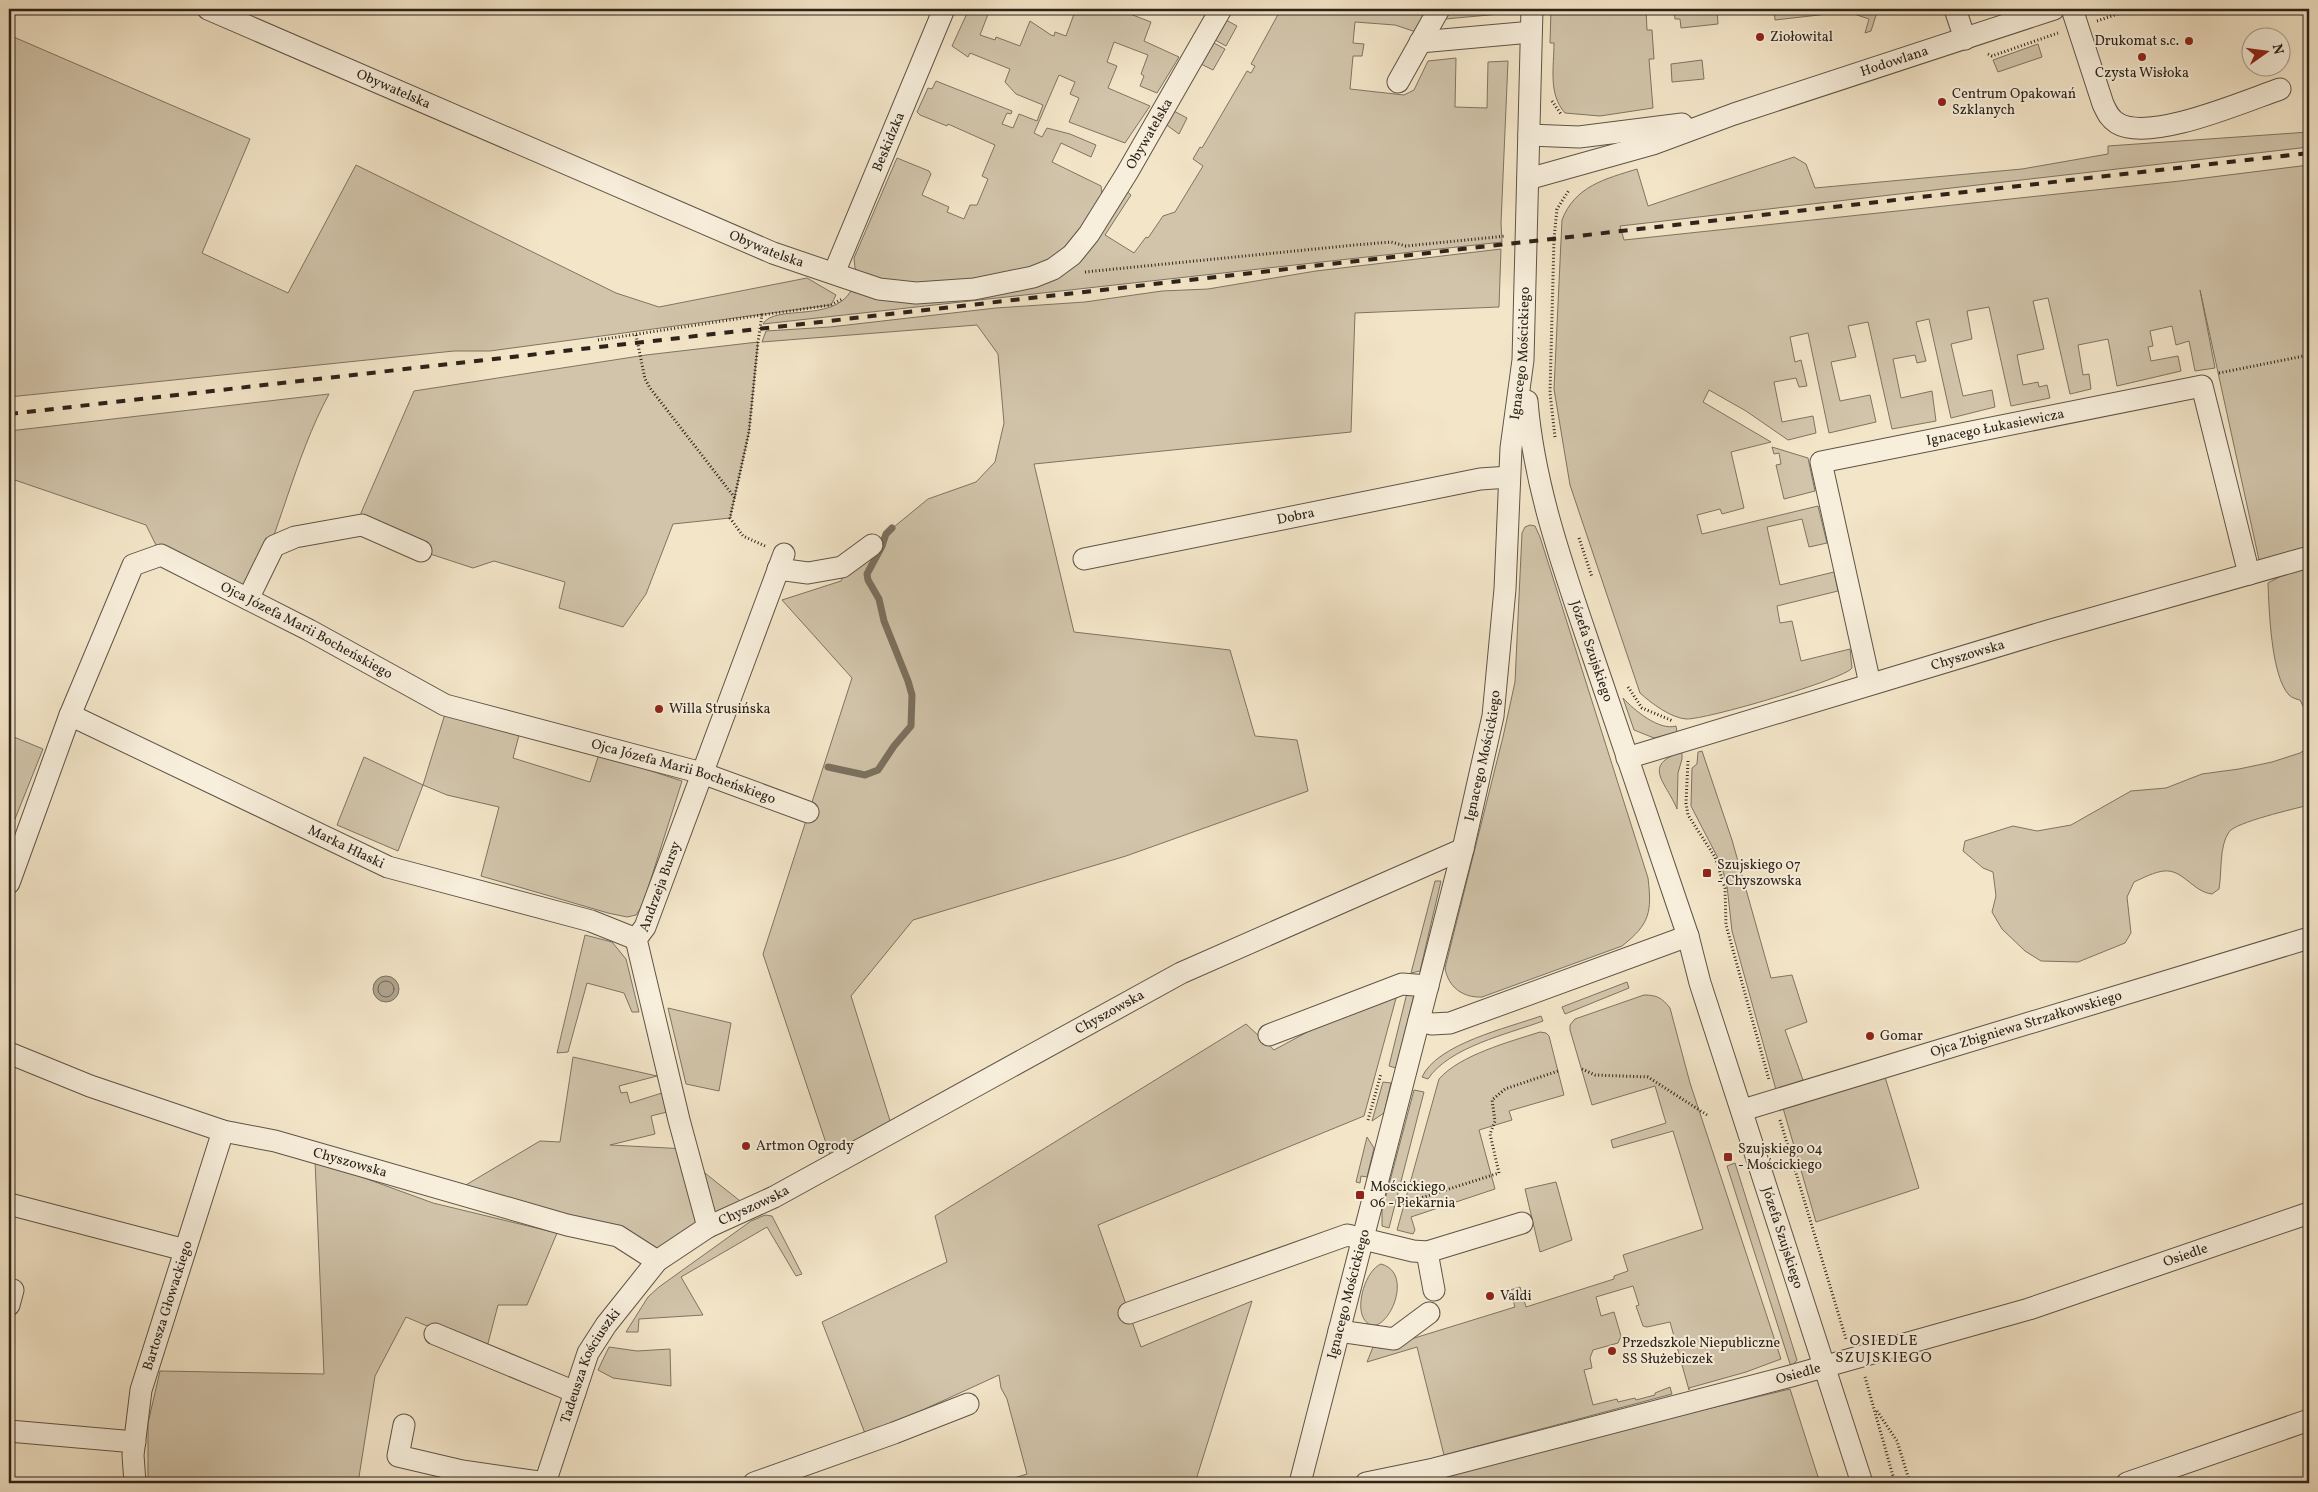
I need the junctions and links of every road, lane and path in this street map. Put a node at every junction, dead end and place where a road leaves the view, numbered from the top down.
1 (208, 9) edge
2 (944, 9) edge
3 (1221, 9) edge
4 (1439, 9) edge
5 (1532, 9) edge
6 (1955, 9) edge
7 (2054, 9) edge
8 (2072, 9) edge
9 (1531, 32) junction
10 (1965, 39) junction
11 (1420, 42) junction
12 (1398, 82) dead end
13 (2280, 89) dead end
14 (1550, 96) dead end
15 (1734, 114) junction
16 (1569, 119) dead end
17 (1529, 135) junction
18 (1528, 179) junction
19 (1575, 184) dead end
20 (1507, 236) dead end
21 (1067, 259) junction
22 (843, 277) junction
23 (762, 315) junction
24 (636, 335) junction
25 (598, 340) dead end
26 (2309, 355) edge
27 (1524, 360) junction
28 (2218, 374) dead end
29 (1556, 439) dead end
30 (1509, 477) junction
31 (735, 498) junction
32 (1576, 529) dead end
33 (872, 545) dead end
34 (421, 551) dead end
35 (2309, 557) edge
36 (1084, 559) dead end
37 (781, 562) junction
38 (2249, 574) junction
39 (1593, 581) dead end
40 (248, 599) junction
41 (1624, 682) dead end
42 (1870, 684) junction
43 (70, 715) junction
44 (1687, 739) junction
45 (1628, 758) junction
46 (702, 773) junction
47 (808, 812) dead end
48 (1463, 850) junction
49 (9, 883) edge
50 (1688, 936) junction
51 (2309, 938) edge
52 (636, 939) junction
53 (1428, 986) junction
54 (1419, 1021) junction
55 (1269, 1034) dead end
56 (9, 1052) edge
57 (1582, 1069) dead end
58 (1558, 1071) dead end
59 (1774, 1101) junction
60 (1743, 1110) junction
61 (1707, 1115) dead end
62 (223, 1131) junction
63 (9, 1204) edge
64 (1399, 1204) dead end
65 (2309, 1213) edge
66 (1522, 1223) dead end
67 (708, 1227) junction
68 (1363, 1238) junction
69 (185, 1250) junction
70 (1427, 1252) junction
71 (657, 1261) junction
72 (1434, 1290) dead end
73 (1128, 1313) dead end
74 (1429, 1313) dead end
75 (1339, 1331) junction
76 (435, 1334) dead end
77 (1855, 1358) junction
78 (1826, 1367) junction
79 (575, 1392) junction
80 (968, 1404) dead end
81 (1875, 1408) junction
82 (2309, 1420) edge
83 (404, 1425) dead end
84 (9, 1431) edge
85 (135, 1442) junction
86 (135, 1483) edge
87 (546, 1483) edge
88 (754, 1483) edge
89 (1300, 1483) edge
90 (1366, 1483) edge
91 (1862, 1483) edge
92 (1895, 1483) edge
93 (1910, 1483) edge
94 (2127, 1483) edge

1 - 22 street, Obywatelska
2 - 22 street, Beskidzka
3 - 21 street, Obywatelska
4 - 11 street
5 - 9 street, Ignacego Mościckiego
6 - 10 street
7 - 10 street, Hodowlana
8 - 13 street
9 - 11 street
9 - 17 street, Ignacego Mościckiego
10 - 15 street, Hodowlana
11 - 12 street
14 - 16 path
15 - 17 street, Hodowlana
15 - 18 street, Hodowlana
17 - 18 street, Ignacego Mościckiego
18 - 27 street, Ignacego Mościckiego
19 - 29 path
20 - 21 path
21 - 22 street, Obywatelska
22 - 23 path
23 - 24 path
23 - 31 path
24 - 25 path
24 - 31 path
26 - 28 path
27 - 30 street, Ignacego Mościckiego
27 - 45 street, Józefa Szujskiego
30 - 36 street, Dobra
30 - 48 street, Ignacego Mościckiego
31 - 37 path
32 - 39 path
33 - 37 street
34 - 40 street
35 - 38 street, Chyszowska
37 - 46 street, Andrzeja Bursy
38 - 42 street, Chyszowska
38 - 42 street, Ignacego Łukasiewicza
40 - 43 street, Ojca Józefa Marii Bocheńskiego
40 - 46 street, Ojca Józefa Marii Bocheńskiego
41 - 44 path
42 - 44 street, Chyszowska
43 - 49 street, Ojca Józefa Marii Bocheńskiego
43 - 52 street, Marka Hłaski
44 - 45 street, Chyszowska
44 - 59 path
45 - 50 street, Józefa Szujskiego
46 - 47 street, Ojca Józefa Marii Bocheńskiego
46 - 52 street, Andrzeja Bursy
48 - 53 street, Ignacego Mościckiego
48 - 67 street, Chyszowska
50 - 54 street
50 - 60 street, Józefa Szujskiego
51 - 59 street, Ojca Zbigniewa Strzałkowskiego
52 - 67 street, Andrzeja Bursy
53 - 54 street, Ignacego Mościckiego
53 - 55 street
54 - 68 street, Ignacego Mościckiego
56 - 62 street, Chyszowska
57 - 61 path
58 - 64 path
59 - 60 street, Ojca Zbigniewa Strzałkowskiego
59 - 77 path
60 - 78 street, Józefa Szujskiego
62 - 69 street, Bartosza Głowackiego
62 - 71 street, Chyszowska
63 - 69 street
65 - 77 street, Osiedle
66 - 70 street
67 - 71 street, Chyszowska
68 - 70 street
68 - 73 street
68 - 75 street, Ignacego Mościckiego
69 - 85 street, Bartosza Głowackiego
70 - 72 street
71 - 79 street, Tadeusza Kościuszki
74 - 75 street
75 - 89 street, Ignacego Mościckiego
76 - 79 street
77 - 78 street, Osiedle
77 - 81 path
78 - 90 street, Osiedle
78 - 91 street, Józefa Szujskiego
79 - 87 street, Tadeusza Kościuszki
80 - 88 street
81 - 92 path
81 - 93 path
82 - 94 street
83 - 87 street
84 - 85 street
85 - 86 street, Bartosza Głowackiego

